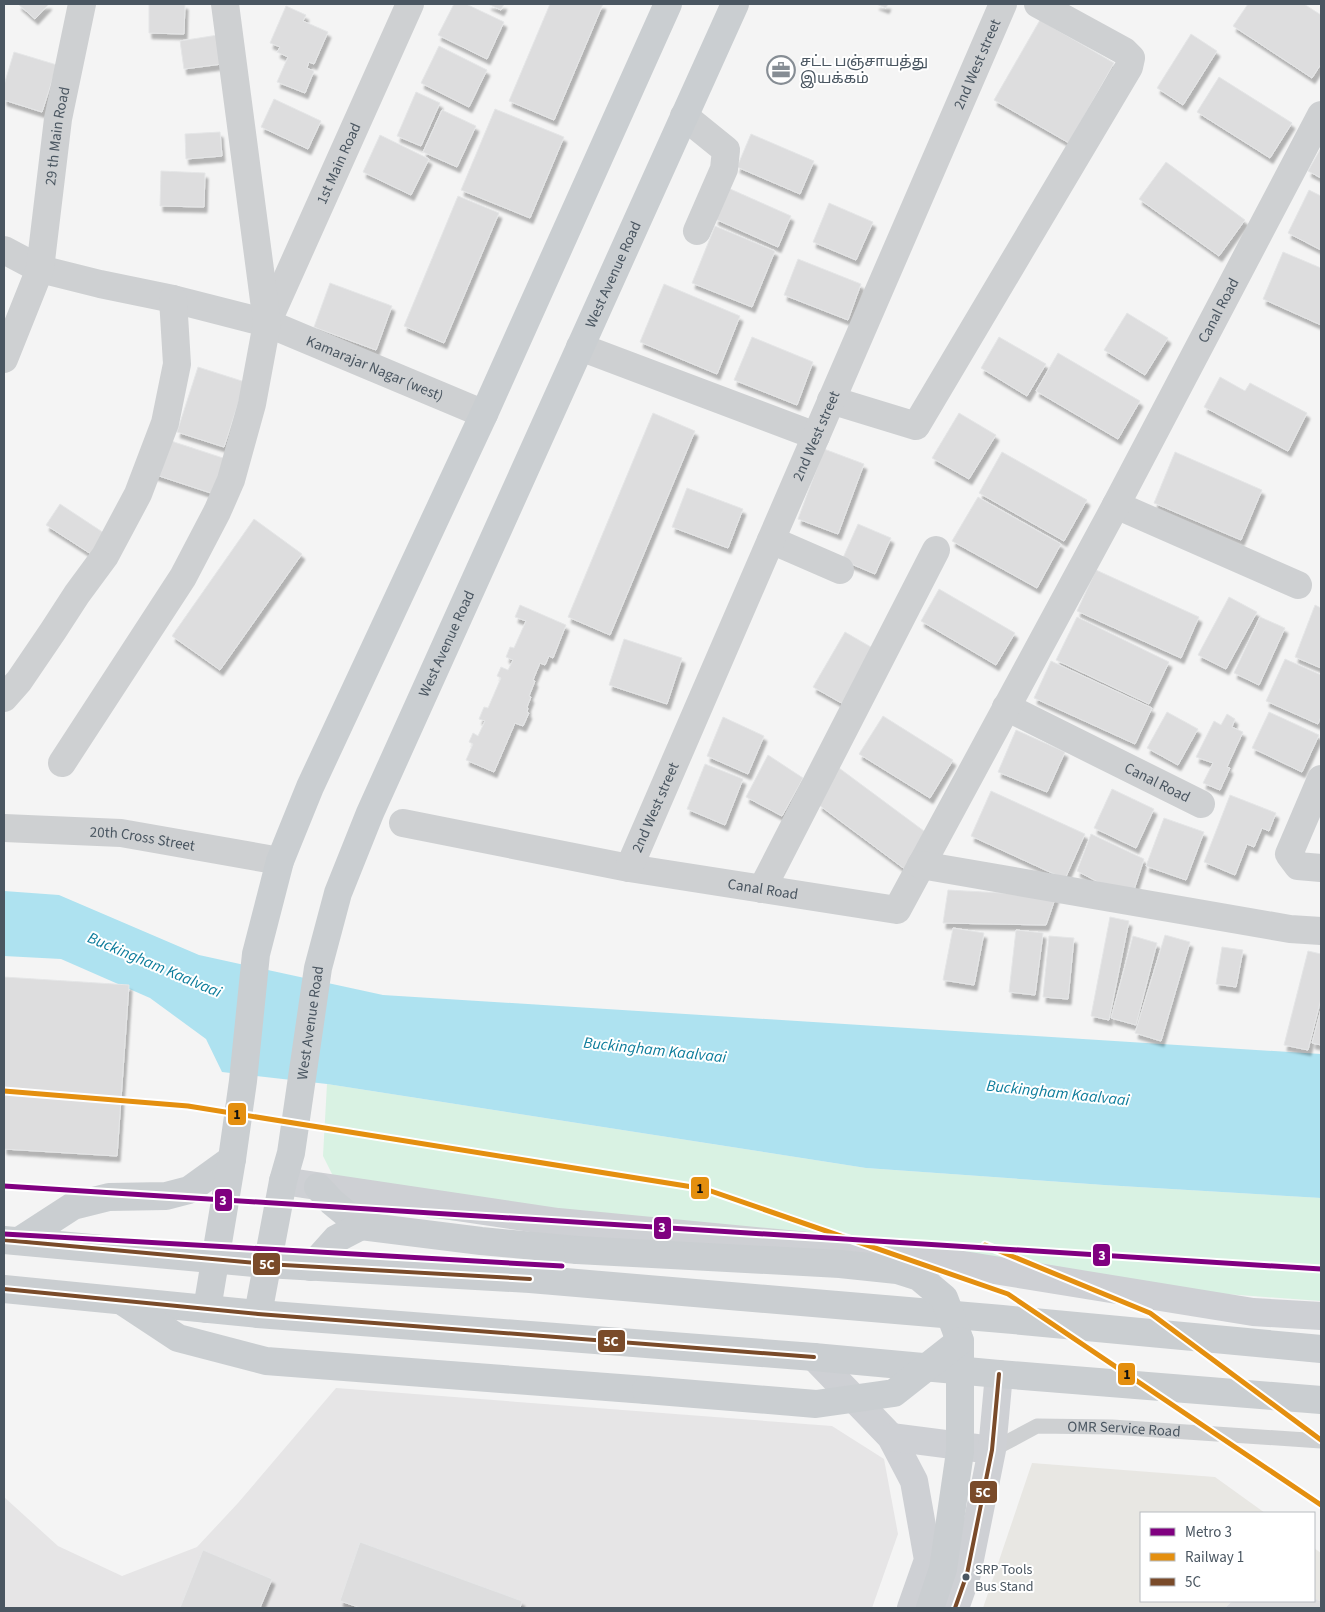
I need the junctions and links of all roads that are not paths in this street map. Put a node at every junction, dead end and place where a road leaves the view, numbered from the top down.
1 (82, 4) edge
2 (225, 4) edge
3 (410, 4) edge
4 (668, 4) edge
5 (735, 4) edge
6 (1003, 4) edge
7 (1038, 4) edge
8 (1321, 115) edge
9 (684, 116) junction
10 (697, 231) dead end
11 (4, 250) edge
12 (40, 269) junction
13 (173, 299) junction
14 (267, 323) junction
15 (580, 347) junction
16 (4, 359) edge
17 (831, 400) junction
18 (484, 414) junction
19 (816, 436) junction
20 (1116, 505) junction
21 (771, 540) junction
22 (936, 550) dead end
23 (840, 570) dead end
24 (1298, 585) dead end
25 (4, 698) edge
26 (1006, 707) junction
27 (62, 763) dead end
28 (1321, 780) edge
29 (1201, 804) dead end
30 (403, 823) dead end
31 (4, 828) edge
32 (280, 861) junction
33 (921, 865) junction
34 (628, 868) junction
35 (1321, 868) edge
36 (762, 889) junction
37 (1321, 932) edge
38 (232, 1159) junction
39 (283, 1181) junction
40 (318, 1187) junction
41 (361, 1226) junction
42 (11, 1240) edge
43 (215, 1259) junction
44 (266, 1264) junction
45 (311, 1267) junction
46 (4, 1289) edge
47 (122, 1301) junction
48 (207, 1309) junction
49 (258, 1314) junction
50 (1321, 1316) edge
51 (960, 1341) junction
52 (1321, 1349) edge
53 (814, 1357) junction
54 (999, 1374) junction
55 (1321, 1400) edge
56 (891, 1437) junction
57 (1321, 1441) edge
58 (992, 1450) junction
59 (911, 1608) edge
60 (930, 1608) edge
61 (955, 1608) edge

1 - 12 street, 29 th Main Road
2 - 14 street
3 - 14 street, 1st Main Road
4 - 18 main road
5 - 9 main road, West Avenue Road
6 - 17 street, 2nd West street
7 - 17 street
8 - 20 street, Canal Road
9 - 10 street
9 - 15 main road, West Avenue Road
11 - 12 street, Kamarajar Nagar (west)
12 - 13 street, Kamarajar Nagar (west)
12 - 16 street, 29 th Main Road
13 - 14 street, Kamarajar Nagar (west)
13 - 25 street
14 - 18 street, Kamarajar Nagar (west)
14 - 27 street
15 - 19 street
15 - 39 main road, West Avenue Road
17 - 19 street, 2nd West street
18 - 32 main road
19 - 21 street, 2nd West street
20 - 24 street
20 - 26 street, Canal Road
21 - 23 street
21 - 34 street, 2nd West street
22 - 36 street
26 - 29 street, Canal Road
26 - 33 street, Canal Road
28 - 35 street
30 - 34 street, Canal Road
31 - 32 street, 20th Cross Street
32 - 38 main road
33 - 36 street, Canal Road
33 - 37 street
34 - 36 street, Canal Road
38 - 42 main road
38 - 43 main road
39 - 40 main road
39 - 44 main road, West Avenue Road
40 - 41 main road
40 - 50 main road
41 - 45 main road
41 - 51 main road, bridge
42 - 43 main road
43 - 44 main road
43 - 48 main road
44 - 45 main road
44 - 49 main road, West Avenue Road
45 - 52 main road
46 - 47 main road
47 - 48 main road
47 - 51 main road, bridge
48 - 49 main road
49 - 53 main road
51 - 60 main road, bridge
53 - 54 main road
53 - 56 main road
54 - 55 main road
54 - 58 main road
56 - 58 main road
56 - 59 main road
57 - 58 lane, OMR Service Road
58 - 61 main road

